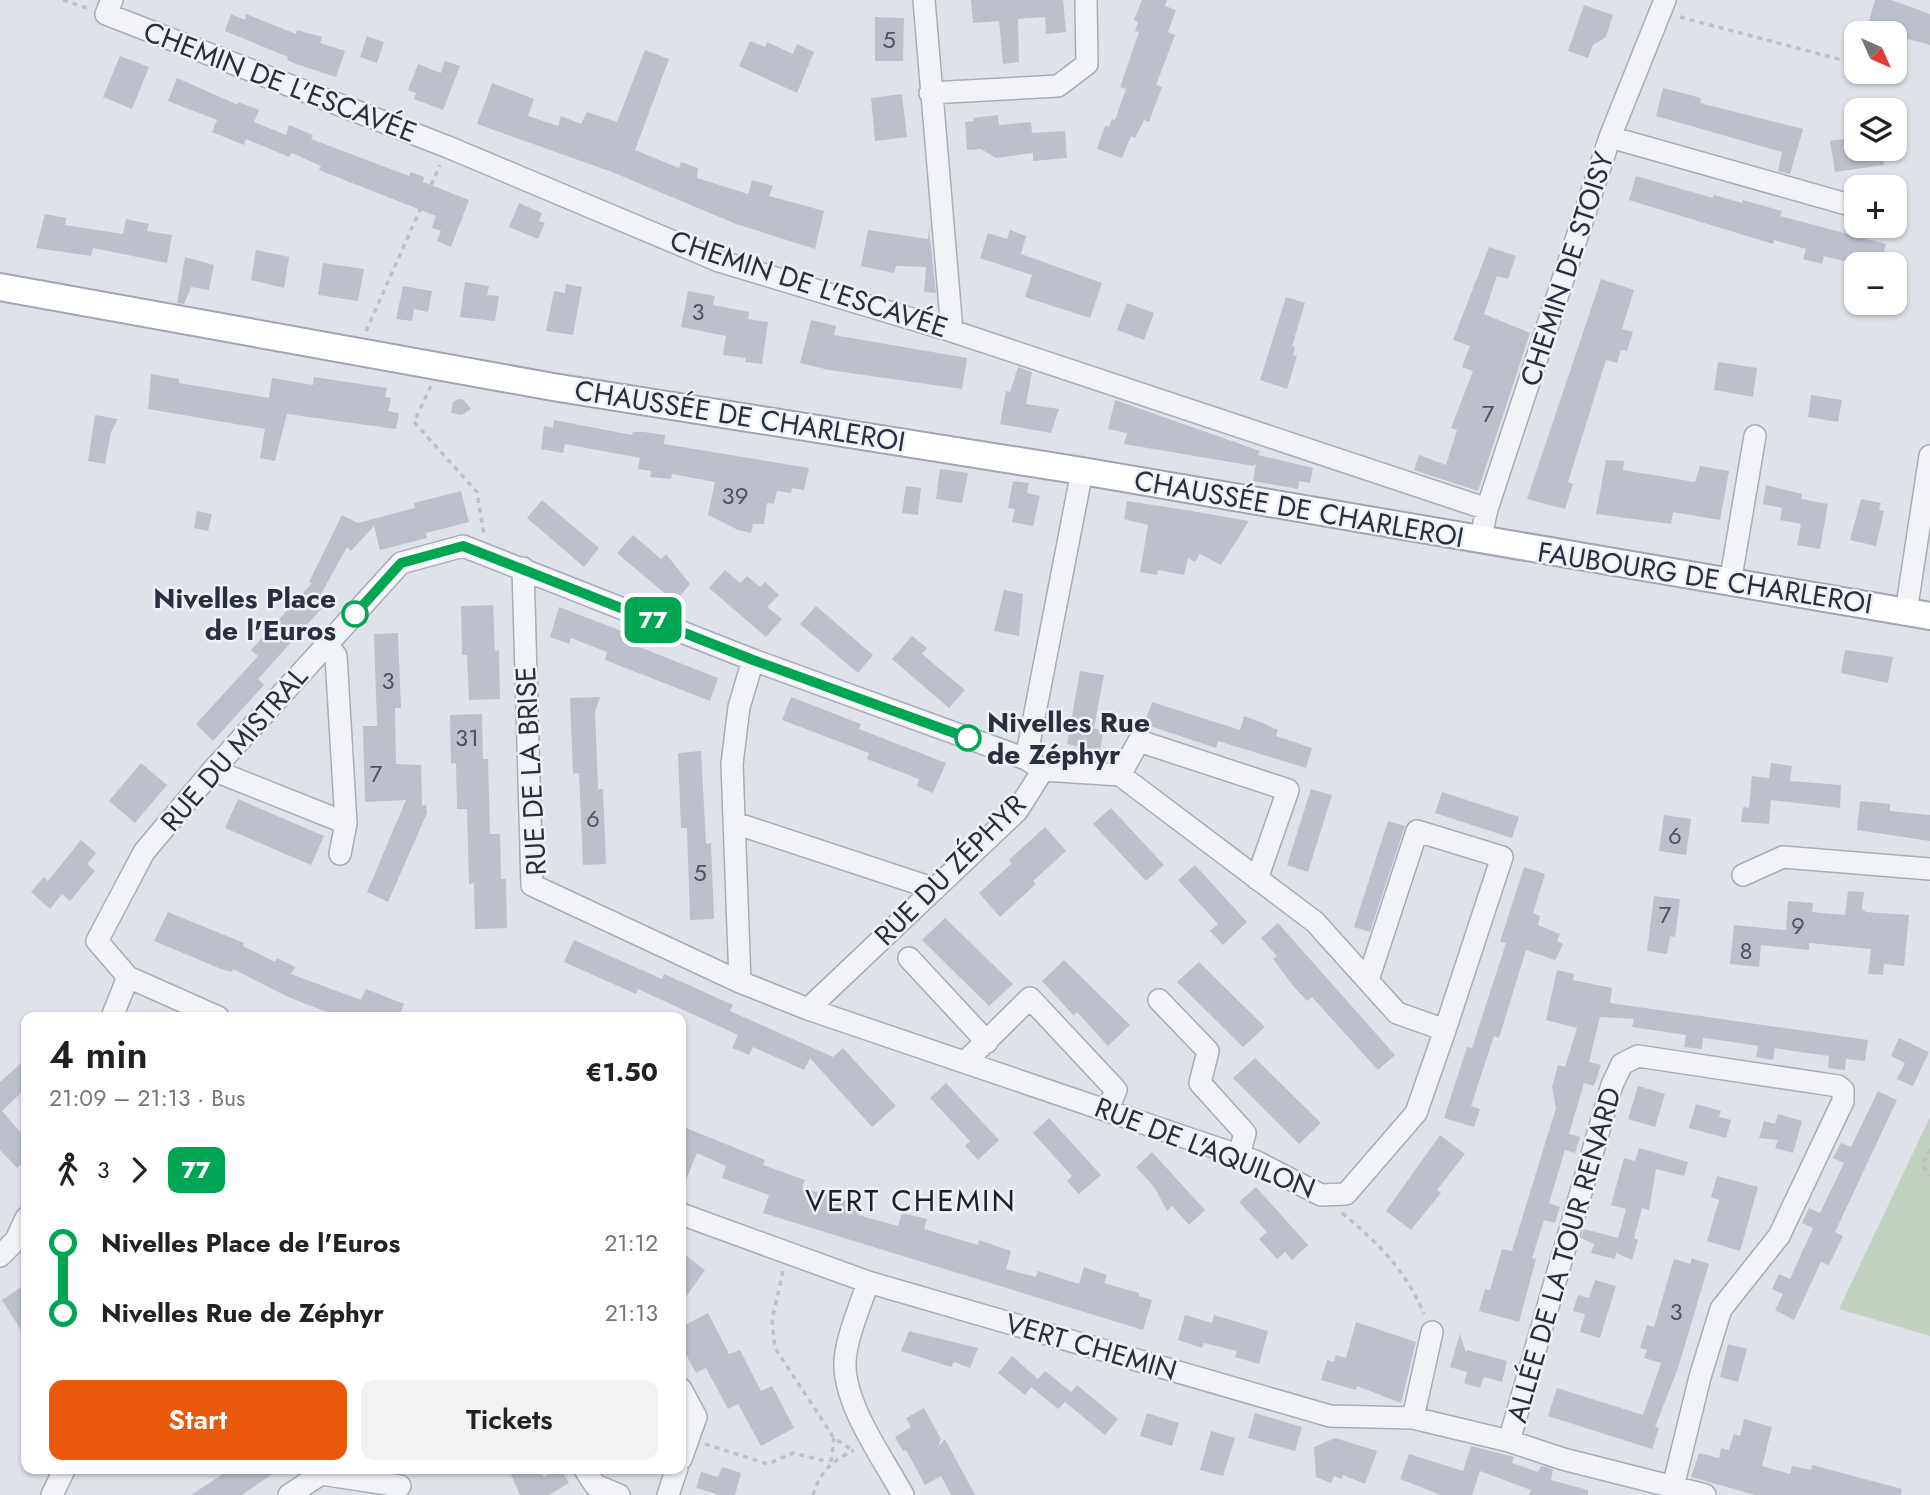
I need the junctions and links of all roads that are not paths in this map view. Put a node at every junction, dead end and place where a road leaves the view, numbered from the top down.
1 (924, 0) edge
2 (1086, 0) edge
3 (1663, 6) edge
4 (109, 7) edge
5 (930, 93) junction
6 (1610, 137) junction
7 (1844, 203) edge
8 (0, 287) edge
9 (952, 331) junction
10 (1755, 436) dead end
11 (1930, 456) edge
12 (1082, 471) junction
13 (1488, 509) junction
14 (1480, 541) junction
15 (523, 568) junction
16 (1730, 583) junction
17 (1918, 614) edge
18 (327, 644) junction
19 (753, 660) junction
20 (1034, 765) junction
21 (214, 770) junction
22 (1120, 775) junction
23 (346, 823) junction
24 (735, 823) junction
25 (340, 854) dead end
26 (1930, 869) edge
27 (1743, 875) dead end
28 (1258, 879) junction
29 (935, 889) junction
30 (909, 958) dead end
31 (128, 977) junction
32 (1368, 981) junction
33 (740, 982) junction
34 (1159, 1000) dead end
35 (808, 1009) junction
36 (114, 1012) edge
37 (207, 1012) edge
38 (1445, 1030) junction
39 (987, 1042) junction
40 (966, 1061) junction
41 (1108, 1109) junction
42 (1239, 1155) junction
43 (686, 1216) edge
44 (21, 1229) edge
45 (0, 1256) edge
46 (868, 1282) junction
47 (1432, 1332) road end
48 (686, 1398) edge
49 (1413, 1418) junction
50 (1509, 1441) junction
51 (686, 1444) edge
52 (62, 1474) edge
53 (588, 1474) edge
54 (675, 1474) edge
55 (402, 1483) edge
56 (1672, 1487) junction
57 (1644, 1488) edge
58 (52, 1495) edge
59 (289, 1495) edge
60 (619, 1495) edge
61 (668, 1495) edge
62 (903, 1495) edge
63 (1705, 1495) edge

1 - 5 street
2 - 5 street
3 - 6 street, CHEMIN DE STOISY
4 - 9 street, CHEMIN DE L'ESCAVÉE
5 - 9 street
6 - 7 street
6 - 13 street, CHEMIN DE STOISY
8 - 12 main road, CHAUSSÉE DE CHARLEROI
9 - 13 street, CHEMIN DE L'ESCAVÉE
10 - 16 street
11 - 17 street
12 - 14 main road, CHAUSSÉE DE CHARLEROI
12 - 20 street, RUE DU ZÉPHYR
13 - 14 street, CHEMIN DE STOISY
14 - 16 main road, FAUBOURG DE CHARLEROI
15 - 18 street, RUE DU MISTRAL
15 - 19 street, RUE DU MISTRAL
15 - 33 street, RUE DE LA BRISE
16 - 17 main road, FAUBOURG DE CHARLEROI
18 - 21 street, RUE DU MISTRAL
18 - 23 street
19 - 20 street, RUE DU MISTRAL
19 - 24 street
20 - 22 street
20 - 29 street, RUE DU ZÉPHYR
21 - 23 street
21 - 31 street, RUE DU MISTRAL
22 - 28 street
22 - 28 street
23 - 25 street
24 - 29 street
24 - 33 street
26 - 27 street
28 - 32 street
29 - 35 street, RUE DU ZÉPHYR
30 - 39 street
31 - 36 street
31 - 37 street
32 - 38 street
32 - 38 street, RUE DE L'AQUILON
33 - 35 street, RUE DE LA BRISE
34 - 42 street
35 - 40 street, RUE DE L'AQUILON
38 - 42 street, RUE DE L'AQUILON
39 - 40 street
39 - 41 street
40 - 41 street, RUE DE L'AQUILON
41 - 42 street, RUE DE L'AQUILON
43 - 46 street, VERT CHEMIN
44 - 45 street
46 - 49 street, VERT CHEMIN
46 - 62 street
47 - 49 street
48 - 51 street
49 - 50 street, VERT CHEMIN
50 - 56 street, ALLÉE DE LA TOUR RENARD
50 - 57 street, VERT CHEMIN
52 - 58 street
53 - 60 street
54 - 61 street
55 - 59 street
56 - 57 street, VERT CHEMIN
56 - 63 street, VERT CHEMIN

